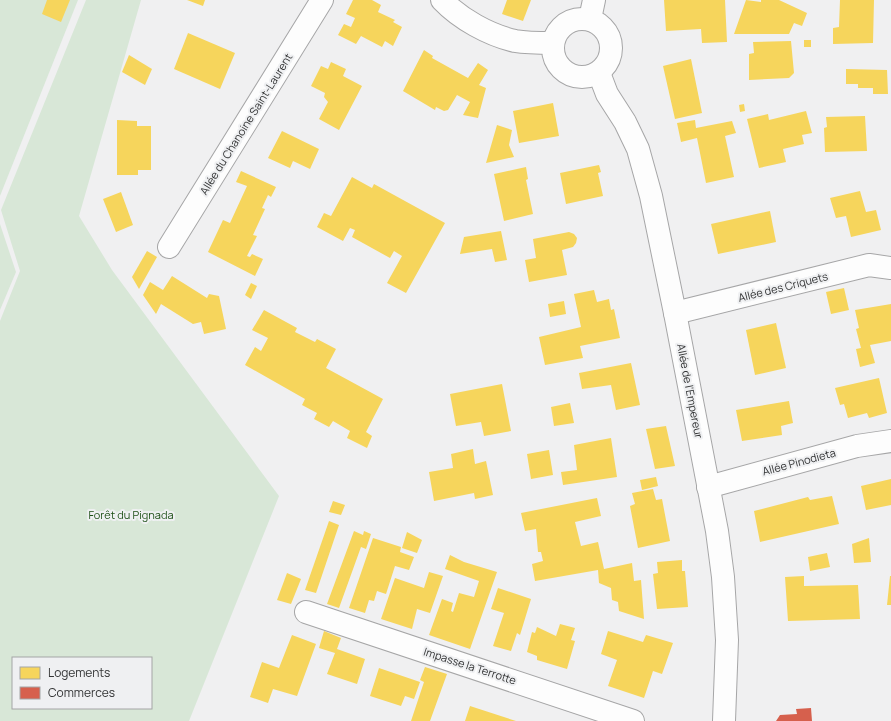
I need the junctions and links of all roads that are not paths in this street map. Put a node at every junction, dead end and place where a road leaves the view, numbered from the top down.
1 (322, 0) edge
2 (442, 0) edge
3 (592, 9) edge
4 (553, 43) junction
5 (599, 73) junction
6 (169, 247) dead end
7 (891, 268) edge
8 (675, 313) junction
9 (891, 441) edge
10 (708, 487) junction
11 (306, 612) dead end
12 (633, 721) edge
13 (724, 721) edge

1 - 6 street, Allée du Chanoine Saint-Laurent
2 - 4 street
3 - 4 street
3 - 5 street
4 - 5 street
5 - 8 street, Allée de l'Empereur
7 - 8 street, Allée des Criquets
8 - 10 street, Allée de l'Empereur
9 - 10 street, Allée Pinodieta
10 - 13 street, Allée de l'Empereur
11 - 12 street, Impasse la Terrotte

